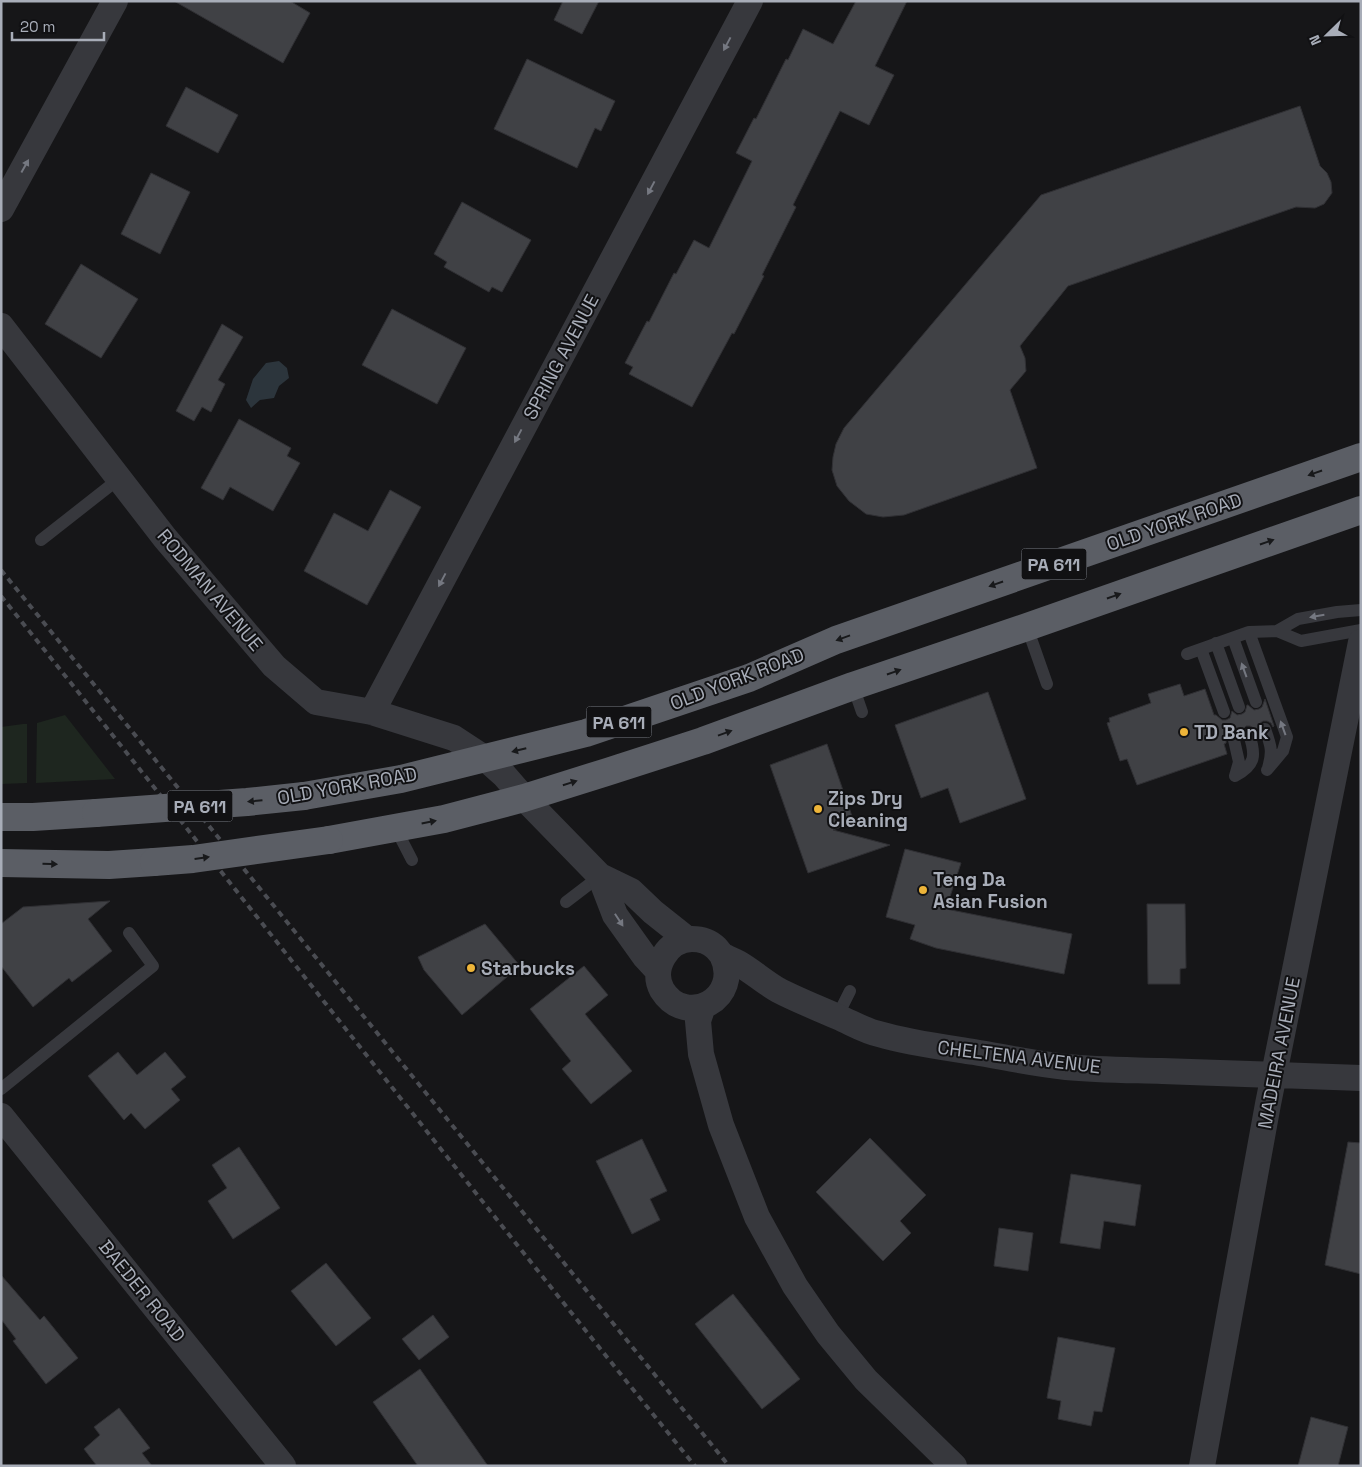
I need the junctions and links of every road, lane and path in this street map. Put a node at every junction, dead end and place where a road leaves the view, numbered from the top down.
1 (114, 1) edge
2 (750, 1) edge
3 (1, 209) edge
4 (1, 326) edge
5 (1361, 457) edge
6 (120, 478) junction
7 (1361, 510) edge
8 (41, 540) dead end
9 (1361, 610) edge
10 (1027, 627) junction
11 (1361, 630) edge
12 (1277, 631) junction
13 (1249, 632) junction
14 (1233, 638) junction
15 (1361, 642) edge
16 (1216, 643) junction
17 (1201, 649) junction
18 (1187, 654) dead end
19 (1047, 684) dead end
20 (852, 686) junction
21 (1356, 694) edge
22 (1256, 702) dead end
23 (1240, 707) dead end
24 (372, 712) junction
25 (862, 712) dead end
26 (1224, 712) dead end
27 (1266, 729) dead end
28 (1249, 734) dead end
29 (1234, 740) dead end
30 (486, 759) junction
31 (524, 798) junction
32 (1, 817) edge
33 (396, 829) junction
34 (412, 860) dead end
35 (1, 863) edge
36 (600, 876) junction
37 (566, 902) dead end
38 (129, 933) dead end
39 (687, 939) junction
40 (658, 971) junction
41 (722, 977) junction
42 (778, 990) junction
43 (850, 991) dead end
44 (671, 1000) junction
45 (838, 1016) junction
46 (1274, 1074) junction
47 (1361, 1078) edge
48 (708, 1080) junction
49 (1, 1089) edge
50 (1, 1116) edge
51 (283, 1466) edge
52 (954, 1466) edge
53 (1202, 1466) edge

3 -> 1 street
2 -> 24 street, SPRING AVENUE
4 - 6 street, RODMAN AVENUE
5 -> 30 highway, OLD YORK ROAD / PA 611
6 - 8 lane
6 - 24 street, RODMAN AVENUE
10 -> 7 highway, PA 611
9 -> 12 lane
10 - 19 lane
20 -> 10 highway, PA 611
11 - 12 lane
12 - 13 lane
13 - 14 lane
27 -> 13 lane
14 - 16 lane
22 -> 14 lane
15 - 21 street, MADEIRA AVENUE
16 - 17 lane
16 - 23 lane
17 - 18 lane
17 - 26 lane
20 - 25 lane
31 -> 20 highway, PA 611
21 - 46 street, MADEIRA AVENUE
24 - 30 street, RODMAN AVENUE
28 - 29 lane
30 - 31 street, CHELTENA AVENUE
30 -> 32 highway, OLD YORK ROAD / PA 611, bridge
33 -> 31 highway, PA 611
31 - 36 street, CHELTENA AVENUE
33 - 34 lane
35 -> 33 highway, PA 611, bridge
36 - 37 lane
36 - 39 street, CHELTENA AVENUE
36 -> 40 street, CHELTENA AVENUE
38 - 49 lane
39 - 40 street
39 - 41 street, CHELTENA AVENUE
40 - 44 street
41 - 42 street, CHELTENA AVENUE
41 - 42 street, CHELTENA AVENUE
41 - 44 street, CHELTENA AVENUE
41 - 48 street
42 - 45 street, CHELTENA AVENUE
43 - 45 lane
44 - 48 street
45 - 46 street, CHELTENA AVENUE
46 - 47 street, CHELTENA AVENUE
46 - 53 street, MADEIRA AVENUE
48 - 52 street
50 - 51 street, BAEDER ROAD

